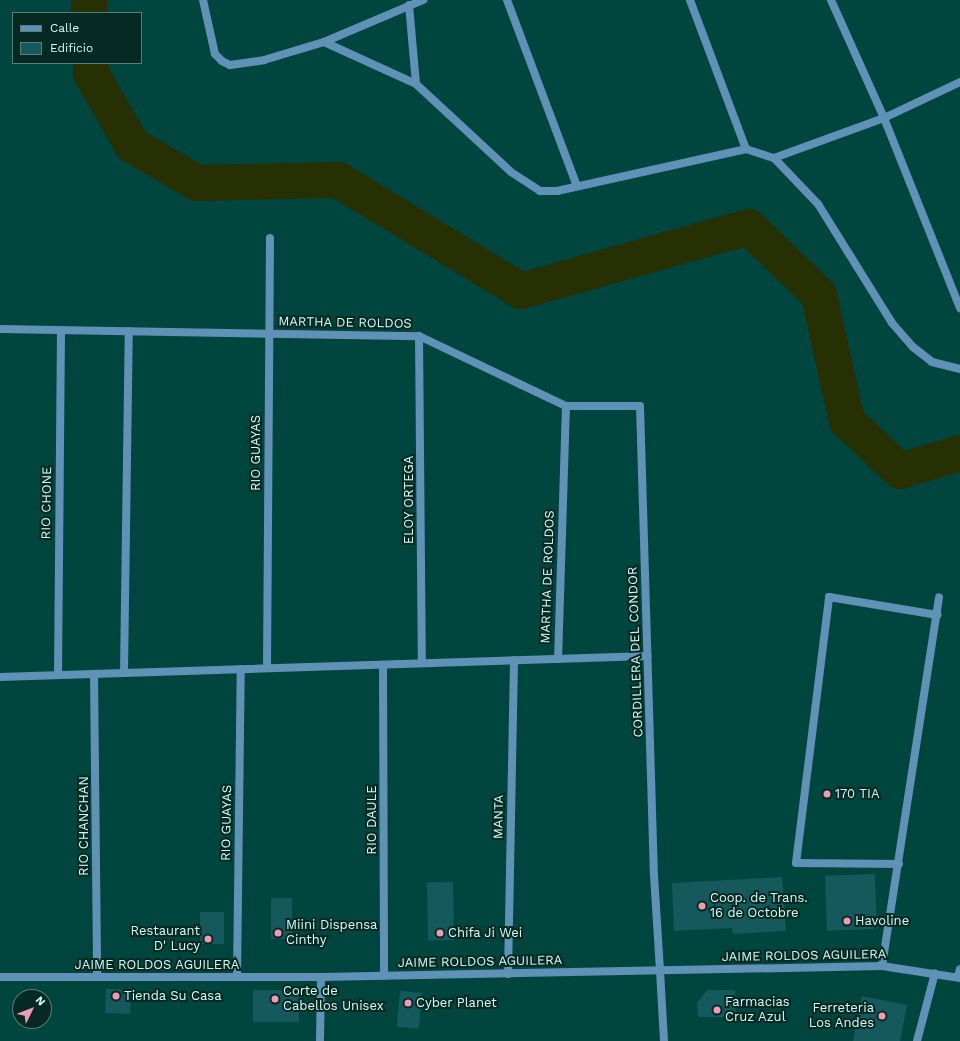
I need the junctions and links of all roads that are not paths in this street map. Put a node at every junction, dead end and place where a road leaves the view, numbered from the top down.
1 (203, 0) edge
2 (423, 0) edge
3 (507, 0) edge
4 (690, 0) edge
5 (831, 0) edge
6 (409, 5) junction
7 (324, 42) junction
8 (960, 82) edge
9 (416, 84) junction
10 (884, 118) junction
11 (746, 149) junction
12 (774, 158) junction
13 (577, 186) junction
14 (270, 238) dead end
15 (960, 308) edge
16 (0, 328) edge
17 (61, 331) junction
18 (129, 332) junction
19 (268, 333) junction
20 (419, 336) junction
21 (960, 369) edge
22 (566, 406) junction
23 (940, 597) dead end
24 (938, 615) junction
25 (648, 656) junction
26 (558, 659) junction
27 (514, 660) junction
28 (422, 663) junction
29 (383, 664) junction
30 (267, 668) junction
31 (241, 669) junction
32 (124, 673) junction
33 (94, 674) junction
34 (58, 675) junction
35 (0, 677) edge
36 (898, 864) junction
37 (882, 966) junction
38 (660, 971) junction
39 (935, 973) junction
40 (508, 974) junction
41 (959, 975) edge
42 (384, 976) junction
43 (0, 977) edge
44 (97, 977) junction
45 (237, 977) junction
46 (321, 977) junction
47 (320, 1041) edge
48 (664, 1041) edge
49 (918, 1041) edge

1 - 7 street
2 - 6 street
3 - 13 street
4 - 11 street
5 - 10 street
6 - 7 street
6 - 9 street
7 - 9 street
8 - 10 street
9 - 13 street
10 - 12 street
10 - 15 street
11 - 12 street
11 - 13 street
12 - 21 street
14 - 19 street, RIO GUAYAS
16 - 17 street, MARTHA DE ROLDOS
17 - 18 street, MARTHA DE ROLDOS
17 - 34 street, RIO CHONE
18 - 19 street, MARTHA DE ROLDOS
18 - 32 street
19 - 20 street, MARTHA DE ROLDOS
19 - 30 street, RIO GUAYAS
20 - 22 street, MARTHA DE ROLDOS
20 - 28 street, ELOY ORTEGA
22 - 25 street, CORDILLERA DEL CONDOR
22 - 26 street, MARTHA DE ROLDOS
23 - 24 street
24 - 36 street
24 - 36 street
25 - 26 street
25 - 38 street, CORDILLERA DEL CONDOR
26 - 27 street
27 - 28 street
27 - 40 street, MANTA
28 - 29 street
29 - 30 street
29 - 42 street, RIO DAULE
30 - 31 street
31 - 32 street
31 - 45 street, RIO GUAYAS
32 - 33 street
33 - 34 street
33 - 44 street, RIO CHANCHAN
34 - 35 street
36 - 37 street
37 - 38 street, JAIME ROLDOS AGUILERA
37 - 39 street, JAIME ROLDOS AGUILERA
38 - 40 street, JAIME ROLDOS AGUILERA
38 - 48 street, CORDILLERA DEL CONDOR
39 - 41 street, JAIME ROLDOS AGUILERA
39 - 49 street
40 - 42 street, JAIME ROLDOS AGUILERA
42 - 46 street, JAIME ROLDOS AGUILERA
43 - 44 street, JAIME ROLDOS AGUILERA
44 - 45 street, JAIME ROLDOS AGUILERA
45 - 46 street, JAIME ROLDOS AGUILERA
46 - 47 street

